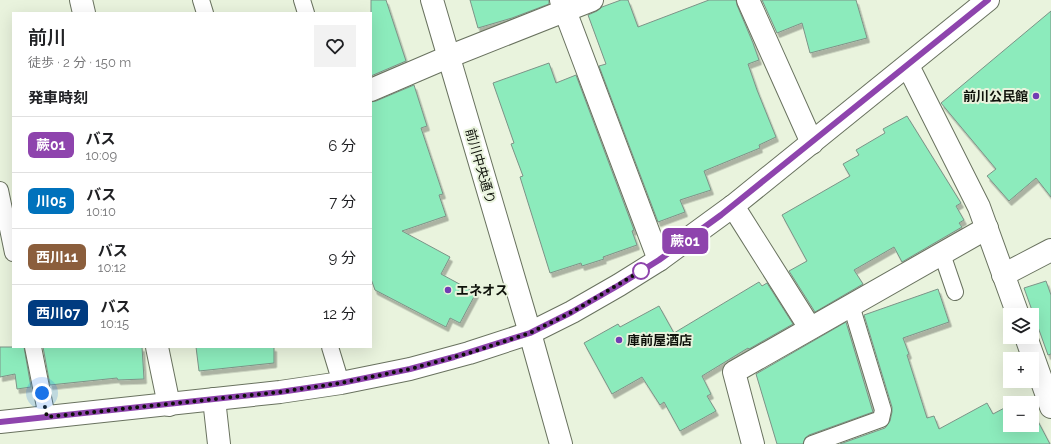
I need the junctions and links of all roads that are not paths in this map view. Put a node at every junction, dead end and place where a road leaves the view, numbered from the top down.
1 (81, 0) edge
2 (201, 0) edge
3 (302, 0) edge
4 (432, 0) edge
5 (592, 0) edge
6 (748, 0) edge
7 (988, 0) edge
8 (563, 6) edge
9 (84, 12) edge
10 (205, 12) edge
11 (306, 12) edge
12 (448, 57) junction
13 (908, 66) junction
14 (372, 90) edge
15 (812, 143) junction
16 (0, 190) edge
17 (733, 206) junction
18 (987, 228) junction
19 (12, 248) edge
20 (1051, 250) edge
21 (942, 254) junction
22 (659, 260) junction
23 (1003, 275) junction
24 (954, 292) dead end
25 (851, 305) junction
26 (1015, 308) edge
27 (810, 328) junction
28 (530, 333) junction
29 (1028, 344) edge
30 (33, 348) edge
31 (157, 348) edge
32 (330, 348) edge
33 (341, 383) junction
34 (214, 399) junction
35 (169, 405) junction
36 (1051, 407) edge
37 (47, 417) junction
38 (0, 422) edge
39 (218, 444) edge
40 (561, 444) edge
41 (752, 444) edge
42 (812, 444) edge

1 - 9 street
2 - 10 lane
3 - 11 lane
4 - 12 street, 前川中央通り
5 - 8 street
6 - 15 street
7 - 13 street
8 - 12 street
8 - 22 street
12 - 14 street
12 - 28 street, 前川中央通り
13 - 15 street
13 - 18 street
15 - 17 street
16 - 19 lane
17 - 22 street
17 - 27 street
18 - 21 street
18 - 23 street
20 - 23 street
21 - 24 lane
21 - 25 street
22 - 28 street
23 - 26 street
25 - 27 street
25 - 42 lane
27 - 41 street
28 - 33 street
28 - 40 street, 前川中央通り
29 - 36 street
30 - 37 lane
31 - 35 street
32 - 33 lane
33 - 34 street
34 - 35 street
34 - 39 street
35 - 37 street
37 - 38 street

